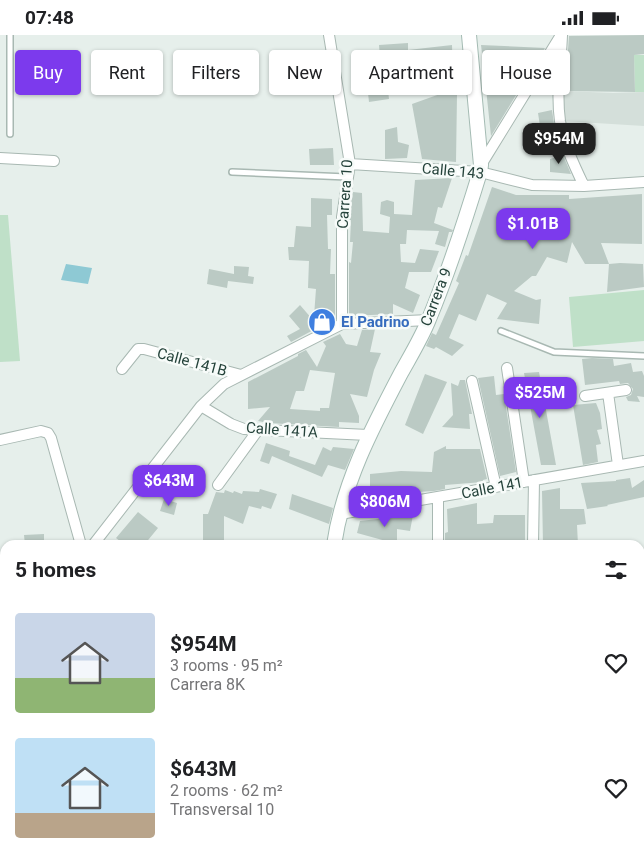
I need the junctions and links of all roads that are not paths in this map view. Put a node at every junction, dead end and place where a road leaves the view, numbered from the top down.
1 (10, 35) edge
2 (329, 35) edge
3 (469, 35) edge
4 (561, 35) edge
5 (10, 134) dead end
6 (0, 158) edge
7 (54, 161) dead end
8 (350, 164) junction
9 (480, 169) junction
10 (232, 172) dead end
11 (347, 177) junction
12 (644, 182) edge
13 (584, 186) junction
14 (429, 320) junction
15 (342, 324) junction
16 (500, 331) dead end
17 (644, 356) edge
18 (507, 368) dead end
19 (122, 369) dead end
20 (240, 375) junction
21 (472, 381) dead end
22 (626, 390) dead end
23 (608, 393) junction
24 (585, 396) dead end
25 (200, 406) junction
26 (258, 430) junction
27 (368, 435) junction
28 (0, 440) edge
29 (644, 461) edge
30 (618, 465) junction
31 (529, 481) junction
32 (218, 485) dead end
33 (496, 487) junction
34 (438, 498) junction
35 (340, 514) junction
36 (81, 540) edge
37 (97, 540) edge
38 (335, 540) edge
39 (438, 540) edge
40 (534, 540) edge

1 - 5 lane
2 - 8 street, Carrera 10
3 - 9 street, Carrera 9
4 - 9 street
4 - 13 street
6 - 7 street
8 - 9 street, Calle 143
8 - 11 street, Carrera 10
9 - 13 street, Calle 143
9 - 14 street, Carrera 9
10 - 11 lane
11 - 15 street, Carrera 10
12 - 13 street, Calle 143
14 - 15 street
14 - 27 street, Carrera 9
15 - 20 street
16 - 17 lane
18 - 31 street
19 - 20 street, Calle 141B
20 - 25 street
21 - 33 street
22 - 23 street
23 - 24 street
23 - 30 street
25 - 26 street, Calle 141A
25 - 37 street
26 - 27 street, Calle 141A
26 - 32 street
27 - 35 street, Carrera 9
28 - 36 street
29 - 30 street, Calle 141
30 - 31 street, Calle 141
31 - 33 street, Calle 141
31 - 40 street
33 - 34 street, Calle 141
34 - 35 street, Calle 141
34 - 39 street
35 - 38 street, Carrera 9

